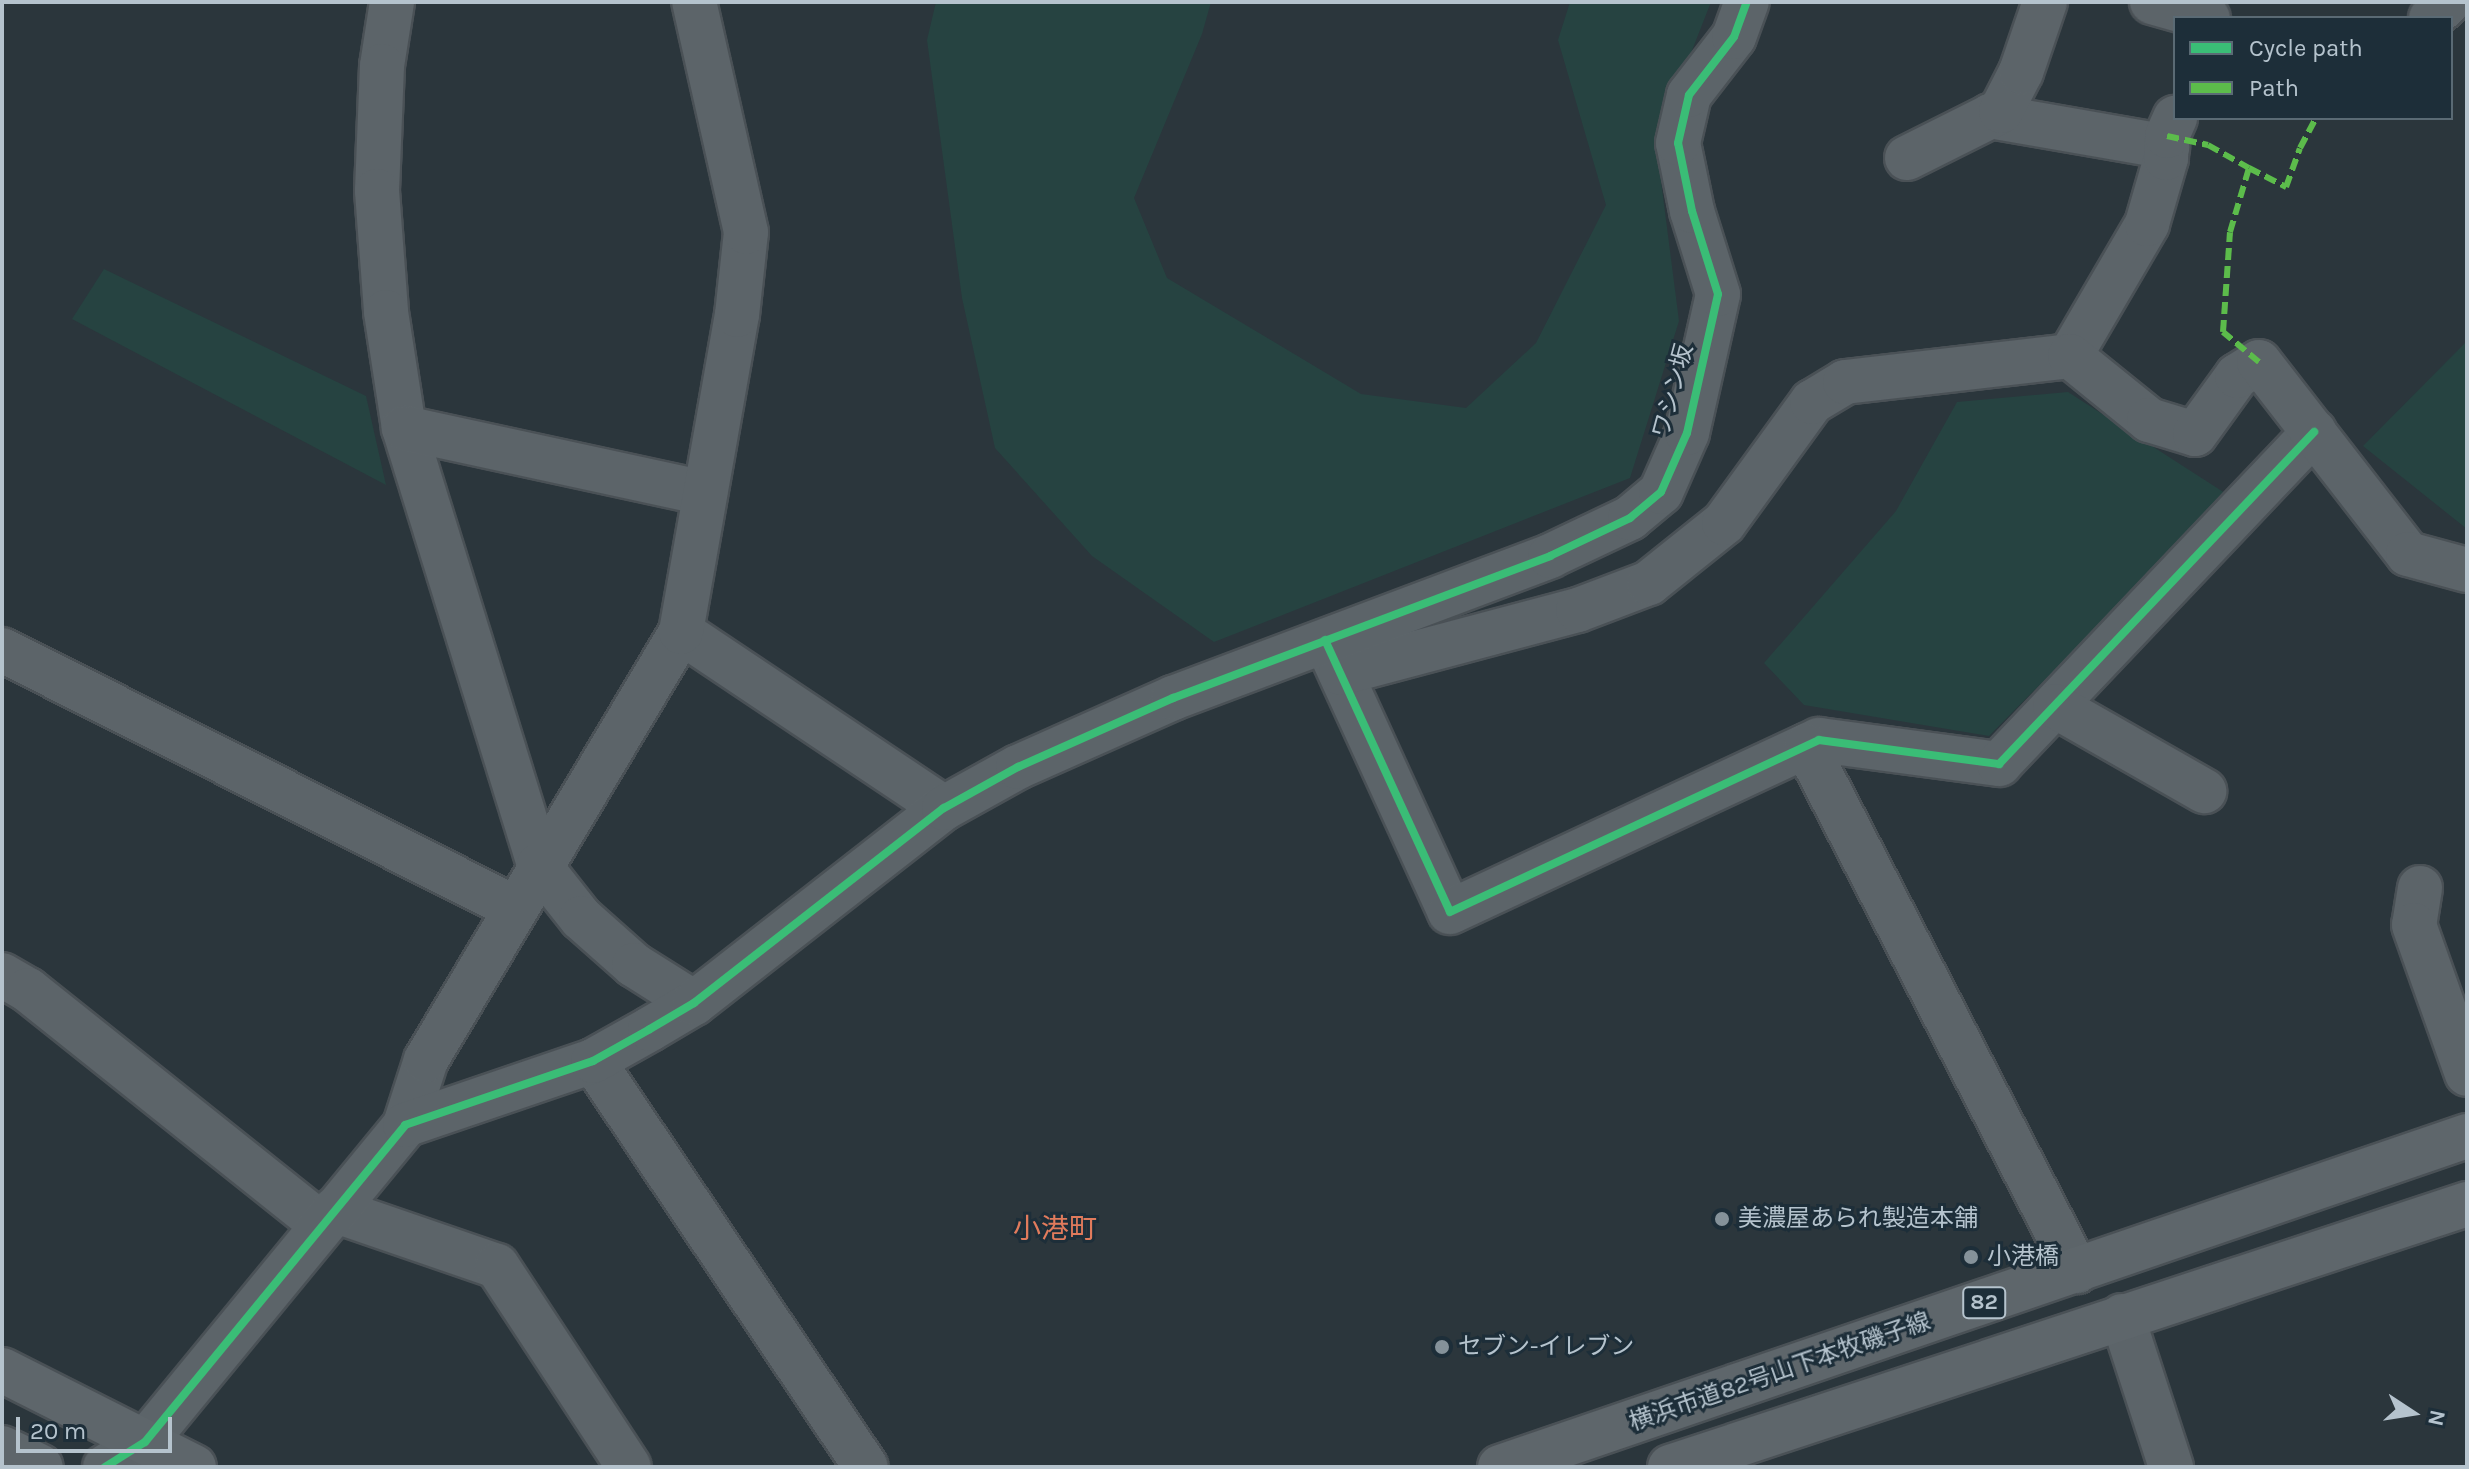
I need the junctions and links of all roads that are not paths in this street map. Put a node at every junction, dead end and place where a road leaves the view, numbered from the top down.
1 (392, 2) edge
2 (694, 2) edge
3 (1747, 2) edge
4 (2045, 2) edge
5 (2152, 2) edge
6 (2449, 2) edge
7 (2201, 16) edge
8 (2433, 16) edge
9 (1990, 116) junction
10 (2171, 132) edge
11 (1907, 158) dead end
12 (2070, 356) junction
13 (404, 428) junction
14 (2314, 432) junction
15 (705, 493) junction
16 (2467, 570) edge
17 (681, 632) junction
18 (2, 650) edge
19 (1333, 657) junction
20 (2055, 706) junction
21 (1806, 746) junction
22 (2204, 791) dead end
23 (944, 808) junction
24 (539, 865) junction
25 (2420, 888) dead end
26 (515, 908) junction
27 (2, 975) edge
28 (694, 1003) junction
29 (593, 1061) junction
30 (2467, 1074) edge
31 (405, 1125) junction
32 (2467, 1136) edge
33 (2467, 1204) edge
34 (328, 1217) junction
35 (2077, 1271) junction
36 (2122, 1316) junction
37 (2, 1370) edge
38 (145, 1442) junction
39 (2, 1448) edge
40 (41, 1467) edge
41 (105, 1467) edge
42 (194, 1467) edge
43 (629, 1467) edge
44 (866, 1467) edge
45 (1500, 1467) edge
46 (1670, 1467) edge
47 (2171, 1467) edge

1 - 13 street
2 - 15 street
3 - 19 street, ワシン坂
4 - 9 street
5 - 7 street
6 - 8 street
9 - 10 street
9 - 11 street
10 - 12 street
12 - 14 street
12 - 19 street
13 - 15 street
13 - 24 street
14 - 16 street
14 - 20 street
15 - 17 street
17 - 23 street
17 - 24 street
18 - 26 street
19 - 21 street
19 - 23 street
20 - 21 street
20 - 22 street
21 - 35 street
23 - 28 street
24 - 26 street
24 - 28 street
25 - 30 street
26 - 31 street
27 - 34 street
28 - 29 street
29 - 31 street
29 - 44 street
31 - 34 street
32 - 35 main road, 横浜市道82号山下本牧磯子線 / 82
33 - 36 main road, 82
34 - 38 street
34 - 43 street
35 - 45 main road, 横浜市道82号山下本牧磯子線 / 82
36 - 46 main road, 82
36 - 47 street
37 - 38 main road
38 - 41 street
38 - 42 main road
39 - 40 main road

